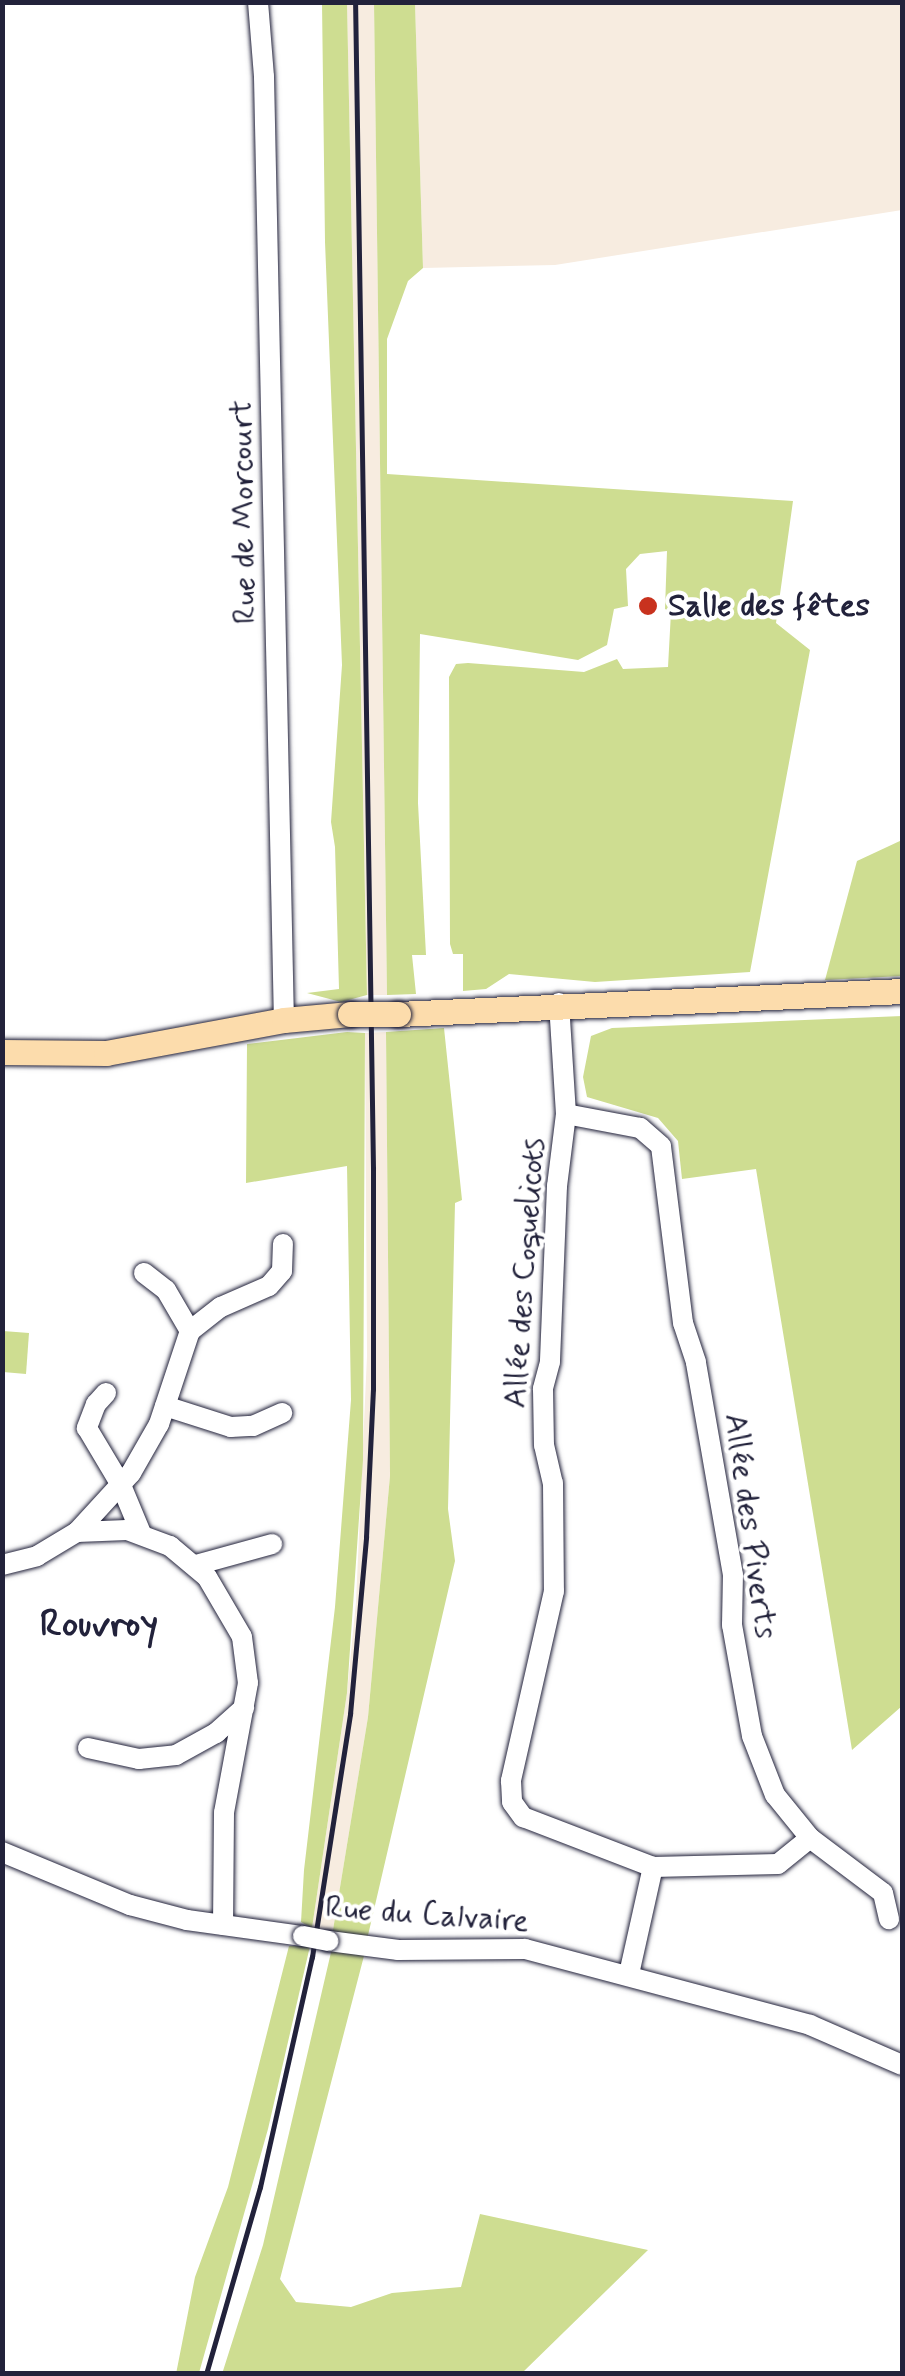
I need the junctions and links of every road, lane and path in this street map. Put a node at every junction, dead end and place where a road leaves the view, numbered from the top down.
1 (258, 2) edge
2 (895, 989) edge
3 (559, 1003) junction
4 (284, 1020) junction
5 (2, 1052) edge
6 (566, 1114) junction
7 (282, 1244) dead end
8 (144, 1273) dead end
9 (190, 1330) junction
10 (106, 1392) dead end
11 (166, 1406) junction
12 (282, 1413) dead end
13 (121, 1485) junction
14 (78, 1532) junction
15 (142, 1533) junction
16 (272, 1544) dead end
17 (2, 1565) edge
18 (196, 1565) junction
19 (244, 1708) junction
20 (88, 1748) dead end
21 (810, 1838) junction
22 (2, 1852) edge
23 (653, 1866) junction
24 (889, 1919) dead end
25 (223, 1925) junction
26 (629, 1974) junction
27 (902, 2065) edge

1 - 4 street, Rue de Morcourt
2 - 3 main road
3 - 4 main road, bridge
3 - 6 street, Allée des Coquelicots
4 - 5 main road
6 - 21 street, Allée des Piverts
6 - 23 street, Allée des Coquelicots
7 - 9 street
8 - 9 street
9 - 11 street
10 - 13 street
11 - 12 street
11 - 13 street
13 - 14 street
13 - 15 street
14 - 15 street
14 - 17 street
15 - 18 street
16 - 18 street
18 - 19 street
19 - 20 street
19 - 25 street
21 - 23 street
21 - 24 street, Allée des Piverts
22 - 25 street, Rue du Calvaire
23 - 26 street
25 - 26 street, Rue du Calvaire, bridge
26 - 27 street, Rue du Calvaire

